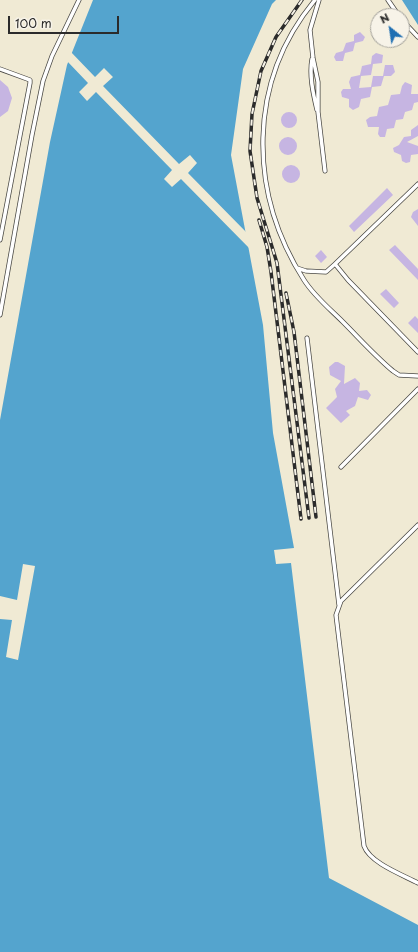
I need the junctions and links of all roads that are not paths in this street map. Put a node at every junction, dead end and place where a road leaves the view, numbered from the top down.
1 (79, 0) edge
2 (315, 0) edge
3 (319, 0) edge
4 (410, 28) edge
5 (418, 37) edge
6 (0, 69) edge
7 (325, 171) dead end
8 (418, 184) edge
9 (0, 240) edge
10 (335, 264) junction
11 (297, 268) junction
12 (0, 315) edge
13 (307, 338) dead end
14 (418, 352) edge
15 (418, 376) edge
16 (418, 389) edge
17 (341, 467) dead end
18 (418, 525) edge
19 (339, 605) junction
20 (418, 883) edge

1 - 12 lane
2 - 11 lane
3 - 7 lane
4 - 5 lane
6 - 9 lane
8 - 10 lane
10 - 11 lane
10 - 14 lane
11 - 15 lane
13 - 19 lane
16 - 17 lane
18 - 19 lane
19 - 20 lane

